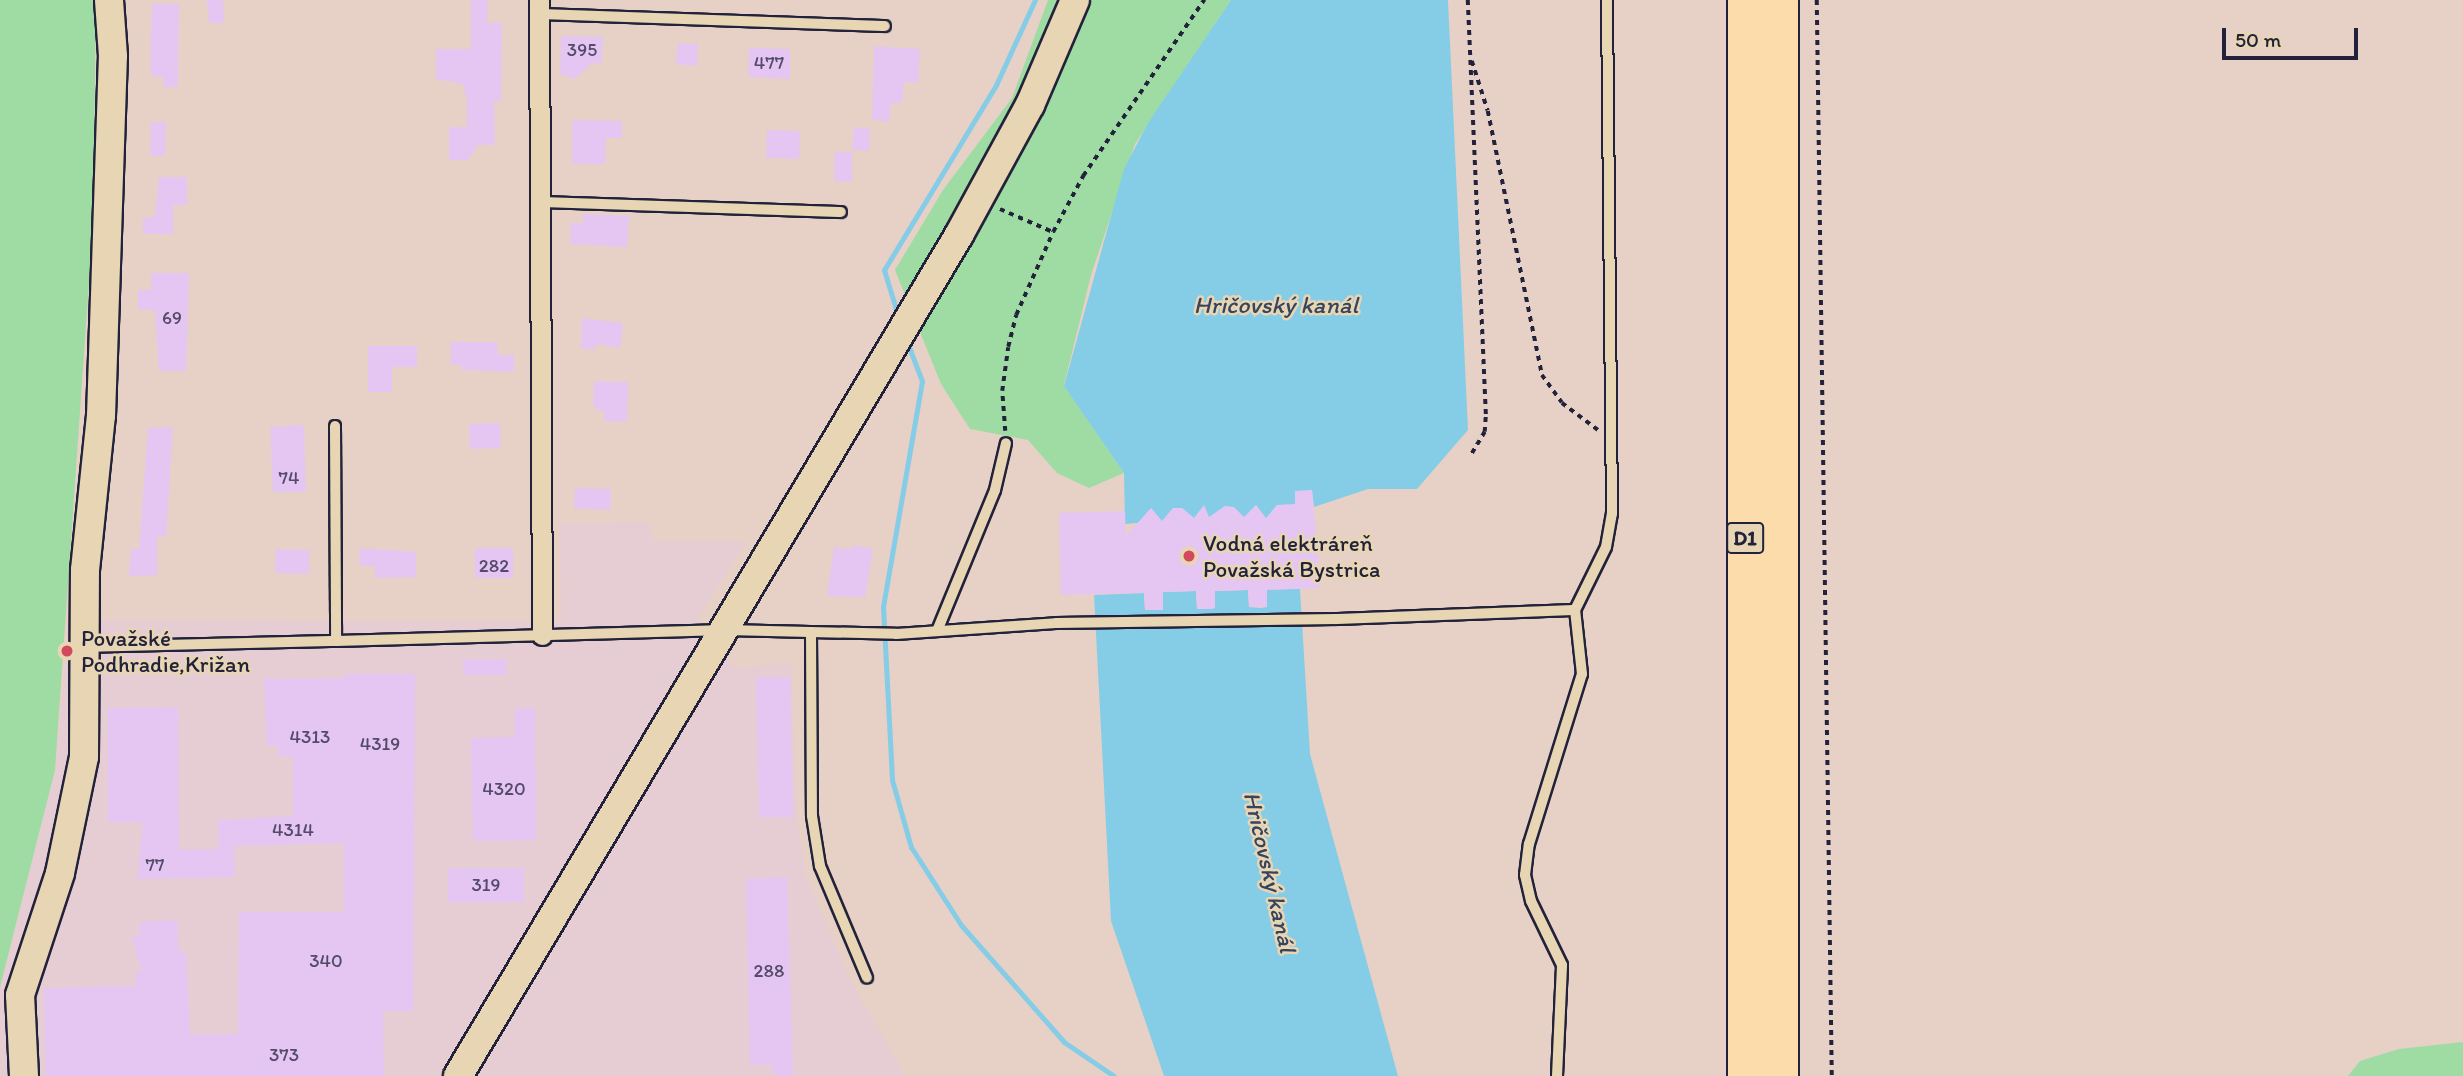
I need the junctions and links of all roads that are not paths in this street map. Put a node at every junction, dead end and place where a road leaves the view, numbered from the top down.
1 (109, 0) edge
2 (1075, 0) edge
3 (1607, 0) edge
4 (1745, 0) edge
5 (1780, 0) edge
6 (539, 7) edge
7 (884, 26) dead end
8 (540, 202) junction
9 (841, 212) dead end
10 (335, 426) dead end
11 (1006, 443) road end
12 (1575, 610) junction
13 (726, 630) junction
14 (937, 631) junction
15 (811, 632) junction
16 (542, 635) junction
17 (336, 641) junction
18 (82, 648) junction
19 (867, 978) dead end
20 (24, 1076) edge
21 (458, 1076) edge
22 (1557, 1076) edge
23 (1745, 1076) edge
24 (1780, 1076) edge

1 - 18 main road
2 - 13 main road
3 - 12 lane
4 - 23 highway, D1
5 - 24 highway, D1
6 - 7 lane
6 - 8 street
8 - 9 lane
8 - 16 street
10 - 17 lane
11 - 14 lane
12 - 14 lane
12 - 22 lane
13 - 15 lane
13 - 16 lane
13 - 21 main road
14 - 15 lane
15 - 19 lane
16 - 17 lane
17 - 18 lane
18 - 20 main road

